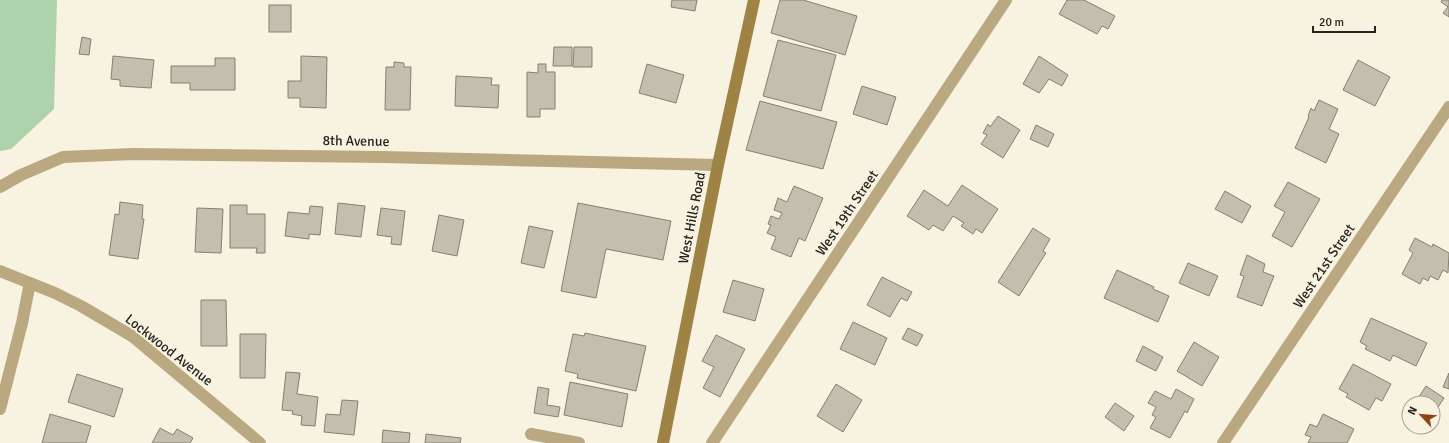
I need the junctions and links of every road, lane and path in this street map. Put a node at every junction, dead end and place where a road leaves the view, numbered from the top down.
1 (754, 0) edge
2 (1006, 0) edge
3 (1449, 107) edge
4 (718, 165) junction
5 (0, 187) edge
6 (0, 271) edge
7 (30, 282) junction
8 (0, 409) edge
9 (531, 434) dead end
10 (260, 443) edge
11 (580, 443) edge
12 (662, 443) edge
13 (712, 443) edge
14 (1223, 443) edge

1 - 4 street, West Hills Road
2 - 13 street, West 19th Street
3 - 14 street, West 21st Street
4 - 5 street, 8th Avenue
4 - 12 street, West Hills Road
6 - 7 street, Lockwood Avenue
7 - 8 street
7 - 10 street, Lockwood Avenue
9 - 11 street

